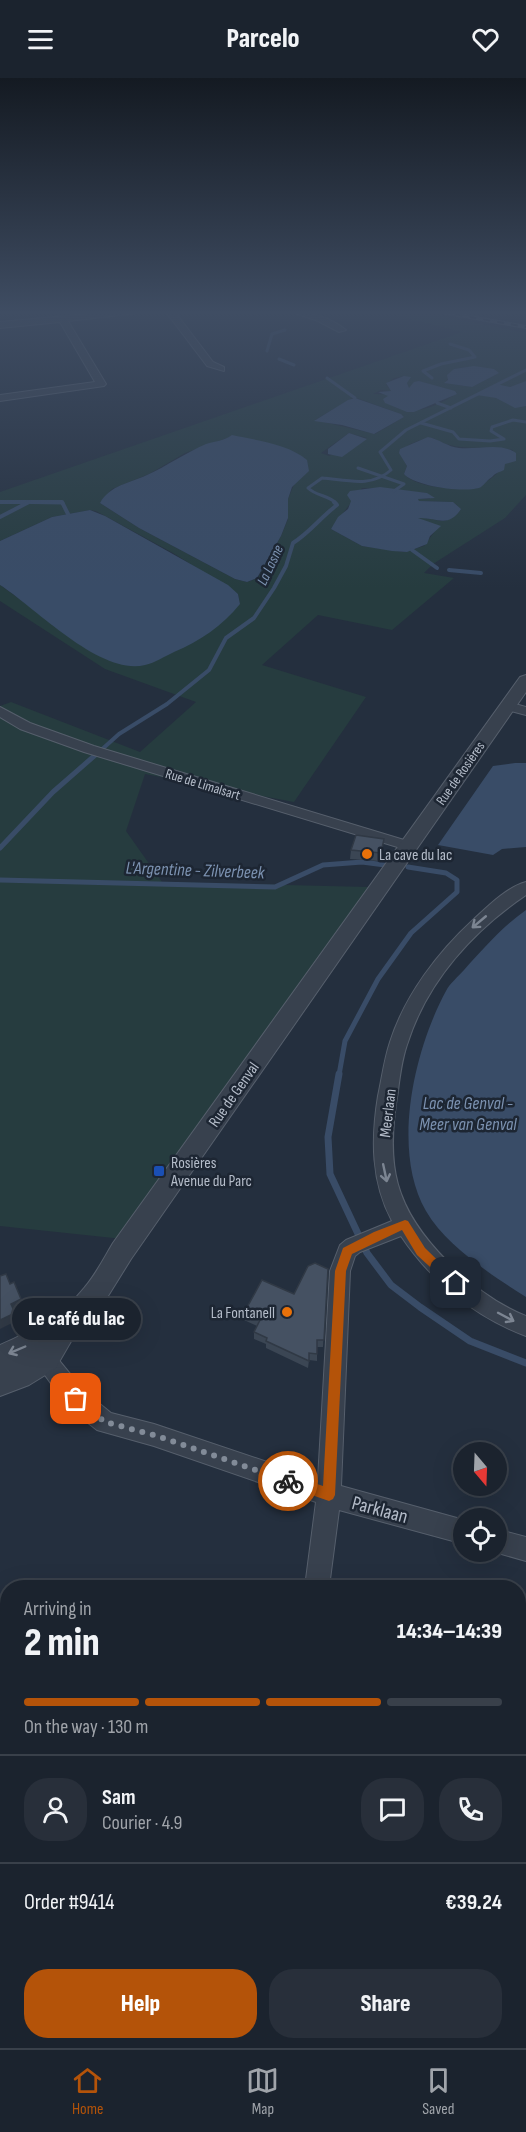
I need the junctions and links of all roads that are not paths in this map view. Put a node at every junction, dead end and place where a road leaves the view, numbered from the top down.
1 (526, 680) edge
2 (508, 706) junction
3 (0, 711) edge
4 (526, 711) edge
5 (409, 846) junction
6 (395, 866) joint
7 (526, 887) edge
8 (405, 1225) junction
9 (69, 1321) junction
10 (526, 1326) edge
11 (0, 1358) edge
12 (45, 1360) junction
13 (0, 1383) edge
14 (329, 1495) junction
15 (453, 1529) edge
16 (507, 1543) edge
17 (526, 1549) edge
18 (318, 1580) edge

1 - 2 street, Rue de Rosières
2 - 4 street
2 - 5 street, Rue de Rosières
3 - 5 street, Rue de Limalsart
5 - 6 street, Rue de Rosières
6 - 9 street, Rue de Genval
7 -> 8 street, Meerlaan
8 -> 10 street, Meerlaan
8 - 14 street
9 -> 11 street, Rue de Genval
9 - 12 street, Rue de Genval
12 - 13 street, Rue de Genval
12 - 14 street, Parklaan
14 - 15 street, Parklaan
14 - 18 street
16 - 17 street

